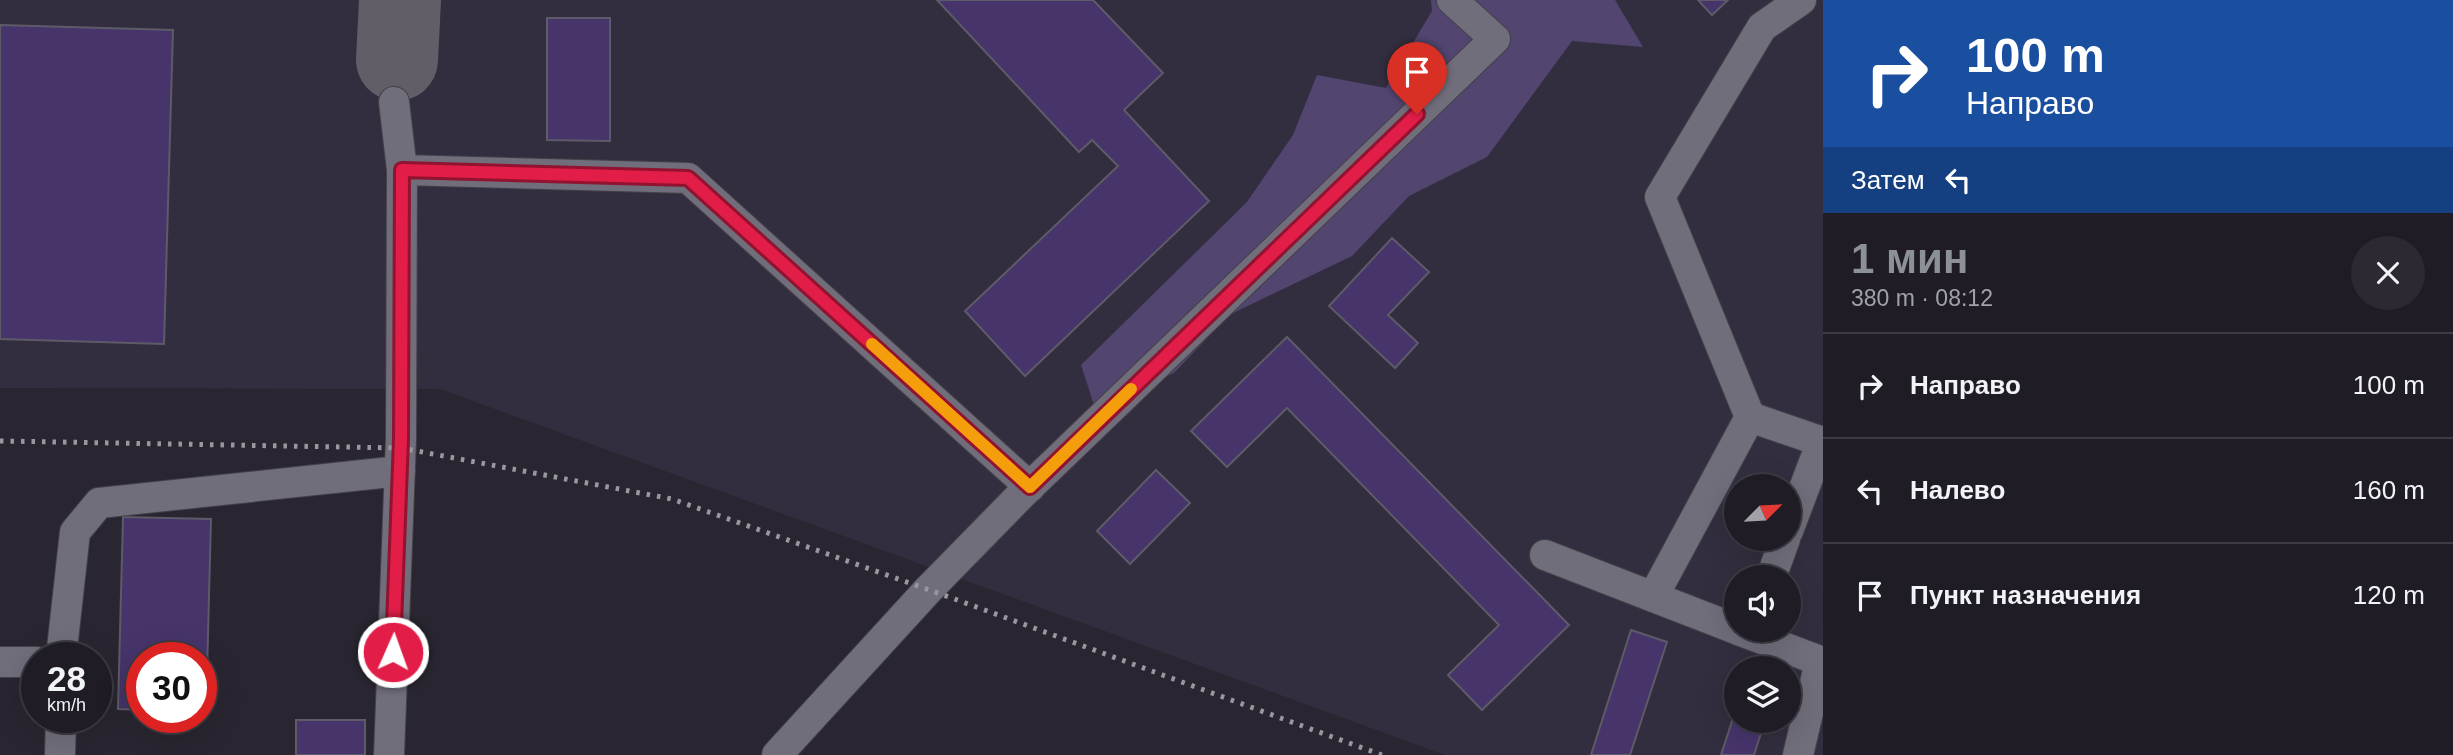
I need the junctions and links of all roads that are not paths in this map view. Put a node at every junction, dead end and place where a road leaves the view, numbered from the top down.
1 (1452, 0) edge
2 (1801, 0) edge
3 (394, 102) dead end
4 (402, 170) junction
5 (1750, 416) junction
6 (1823, 442) edge
7 (400, 471) junction
8 (1030, 487) junction
9 (1801, 498) edge
10 (1545, 555) dead end
11 (1653, 597) junction
12 (1724, 624) edge
13 (63, 642) edge
14 (1771, 642) edge
15 (0, 662) edge
16 (21, 662) edge
17 (1821, 662) edge
18 (61, 733) edge
19 (61, 755) edge
20 (389, 755) edge
21 (777, 755) edge
22 (1798, 755) edge

1 - 8 street
2 - 5 street
3 - 4 street
4 - 7 street
4 - 8 street
5 - 6 street
5 - 11 street
6 - 9 street
7 - 13 street
7 - 20 street
8 - 21 street
10 - 11 street
11 - 12 street
14 - 17 street
15 - 16 street
17 - 22 street
18 - 19 street

